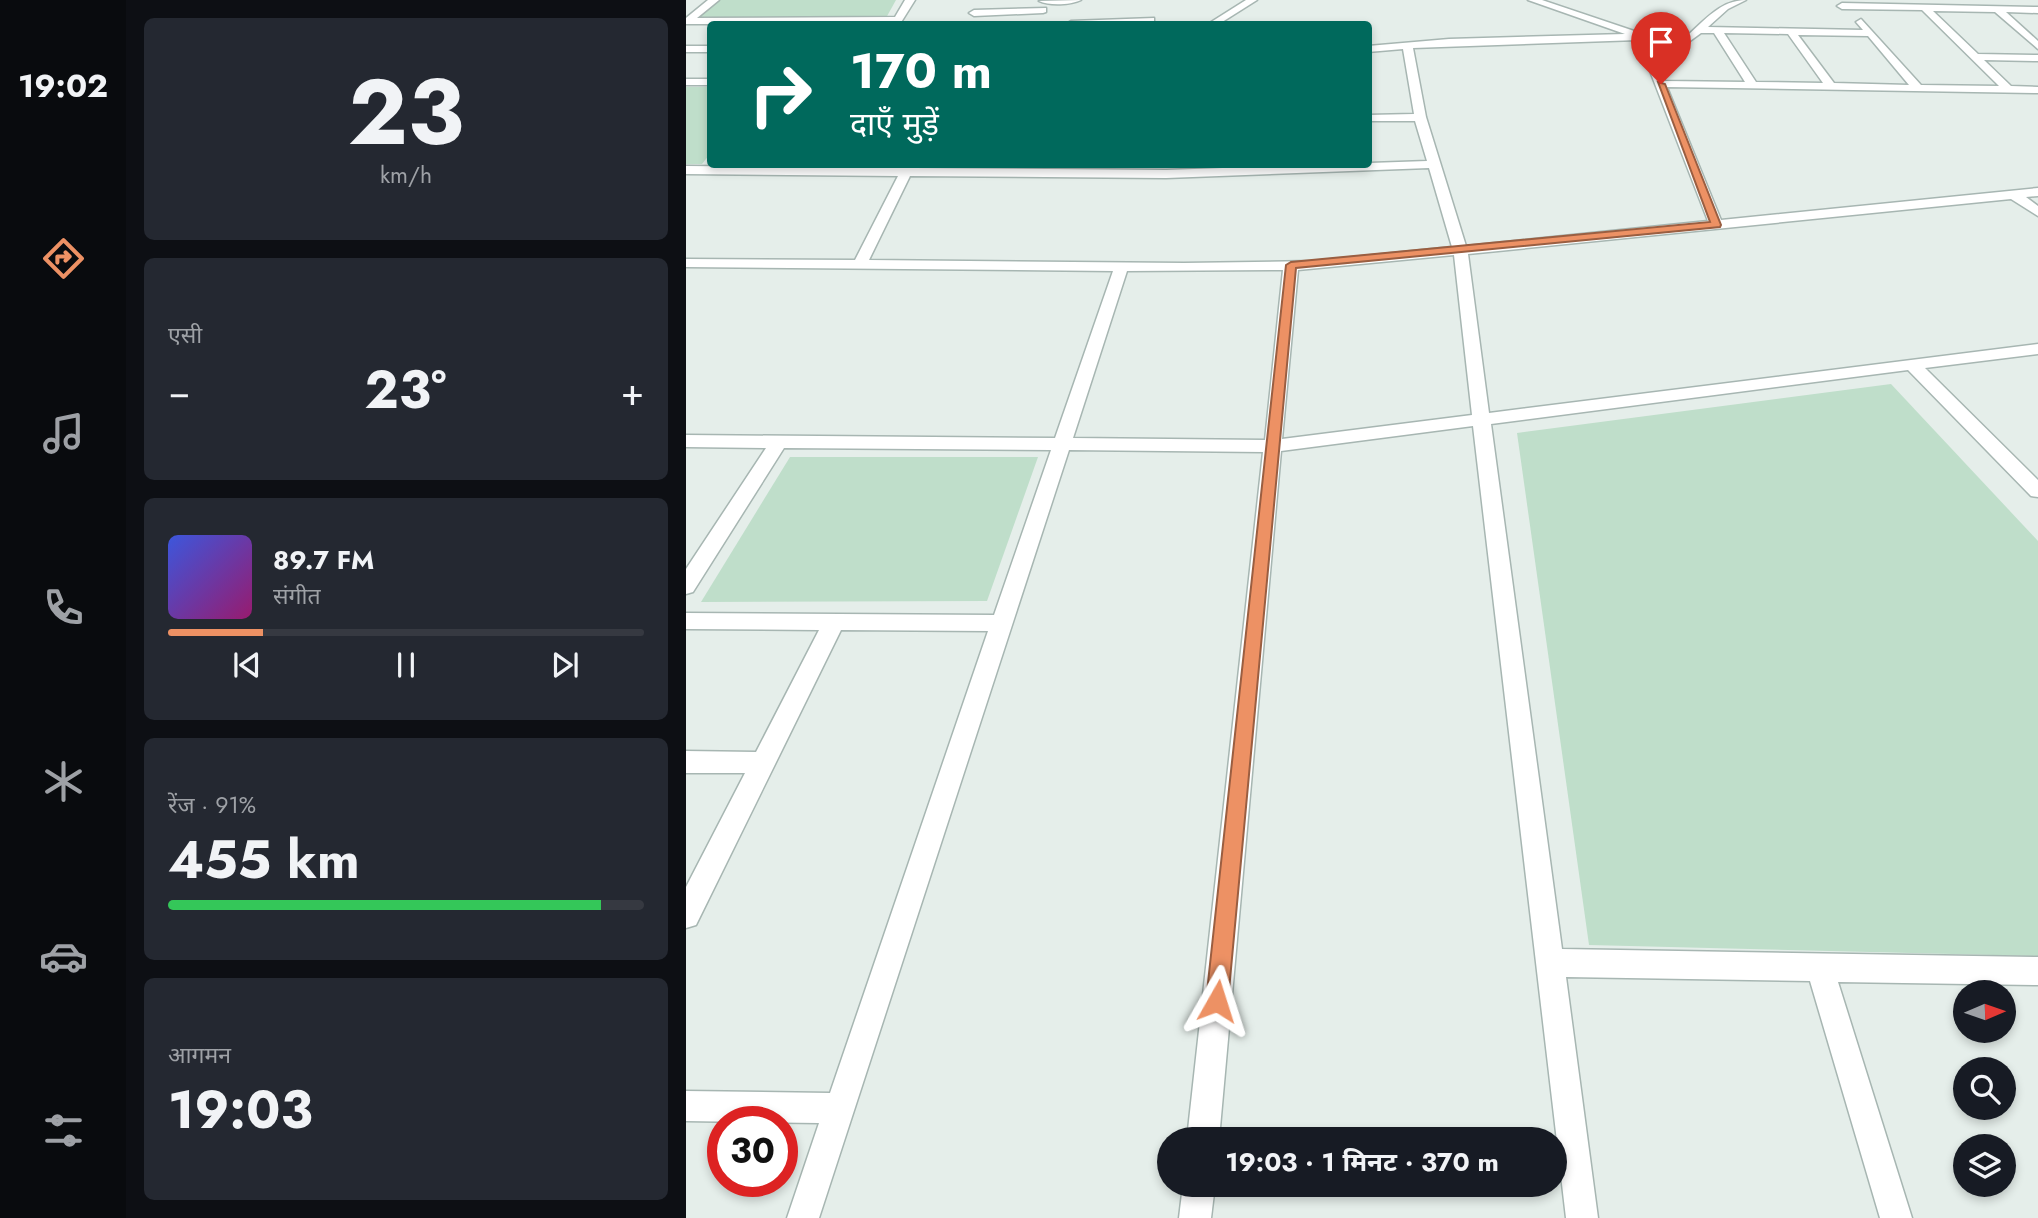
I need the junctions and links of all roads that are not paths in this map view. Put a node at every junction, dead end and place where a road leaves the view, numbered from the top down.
1 (714, 0) edge
2 (910, 0) edge
3 (979, 0) edge
4 (1076, 0) edge
5 (1252, 0) edge
6 (1533, 0) edge
7 (1741, 0) edge
8 (2008, 0) edge
9 (1045, 3) edge
10 (1842, 6) dead end
11 (1925, 8) junction
12 (1998, 10) junction
13 (2021, 10) junction
14 (2038, 10) edge
15 (974, 13) junction
16 (1855, 16) dead end
17 (1152, 20) dead end
18 (687, 21) edge
19 (707, 21) edge
20 (898, 21) edge
21 (970, 21) edge
22 (1040, 21) edge
23 (1132, 21) edge
24 (1218, 21) edge
25 (1698, 30) junction
26 (1717, 30) junction
27 (1791, 32) junction
28 (1871, 33) junction
29 (1642, 37) junction
30 (2038, 46) edge
31 (1408, 47) junction
32 (686, 49) edge
33 (707, 49) edge
34 (1372, 49) edge
35 (1973, 57) junction
36 (2038, 58) edge
37 (686, 82) edge
38 (707, 82) edge
39 (1661, 84) junction
40 (1752, 85) junction
41 (1830, 86) junction
42 (1916, 86) junction
43 (2008, 89) junction
44 (2038, 90) edge
45 (1420, 117) junction
46 (1372, 118) edge
47 (1434, 164) junction
48 (1372, 165) edge
49 (707, 168) edge
50 (814, 168) edge
51 (909, 168) edge
52 (1220, 168) edge
53 (1167, 169) edge
54 (686, 170) edge
55 (2038, 192) edge
56 (2013, 194) junction
57 (2038, 212) edge
58 (1716, 225) junction
59 (1460, 250) junction
60 (686, 263) edge
61 (860, 264) junction
62 (1291, 265) junction
63 (1121, 267) junction
64 (2038, 349) edge
65 (1912, 365) junction
66 (1481, 420) junction
67 (686, 440) edge
68 (779, 442) junction
69 (1061, 444) junction
70 (1273, 446) junction
71 (2031, 475) edge
72 (2038, 491) edge
73 (686, 586) edge
74 (686, 621) edge
75 (834, 622) junction
76 (1002, 623) junction
77 (686, 762) edge
78 (762, 763) junction
79 (686, 915) edge
80 (1550, 963) junction
81 (1820, 968) junction
82 (2038, 971) edge
83 (686, 1106) edge
84 (840, 1108) junction
85 (1204, 1127) edge
86 (1198, 1197) edge
87 (803, 1218) edge
88 (1195, 1218) edge
89 (1582, 1218) edge
90 (1896, 1218) edge

1 - 18 street
2 - 20 street
3 - 15 street
4 - 9 street
5 - 24 street
6 - 29 street
7 - 25 street
8 - 13 street
9 - 15 street
9 - 22 street
10 - 11 street
11 - 12 street
11 - 35 street
12 - 13 street
12 - 30 street
13 - 14 street
15 - 21 street
16 - 28 street
17 - 23 street
18 - 19 street
25 - 26 street
25 - 29 street
26 - 27 street
26 - 40 street
27 - 28 street
27 - 41 street
28 - 42 street
29 - 31 street
29 - 39 street
31 - 34 street
31 - 45 street
32 - 33 street
35 - 36 street
35 - 43 street
37 - 38 street
39 - 40 street
39 - 58 street
40 - 41 street
41 - 42 street
42 - 43 street
43 - 44 street
45 - 46 street
45 - 47 street
47 - 48 street
47 - 59 street
49 - 54 street
50 - 51 street
51 - 53 street
51 - 61 street
52 - 53 street
55 - 56 street
56 - 57 street
56 - 58 street
58 - 59 street
59 - 62 street
59 - 66 street
60 - 61 street
61 - 63 street
62 - 63 street
62 - 70 street
63 - 69 street
64 - 65 street
65 - 66 street
65 - 71 street
66 - 70 street
66 - 80 street
67 - 68 street
68 - 69 street
68 - 73 street
69 - 70 street
69 - 76 street
70 - 85 street
71 - 72 street
74 - 75 street
75 - 76 street
75 - 78 street
76 - 84 street
77 - 78 street
78 - 79 street
80 - 81 street
80 - 89 street
81 - 82 street
81 - 90 street
83 - 84 street
84 - 87 street
86 - 88 street

